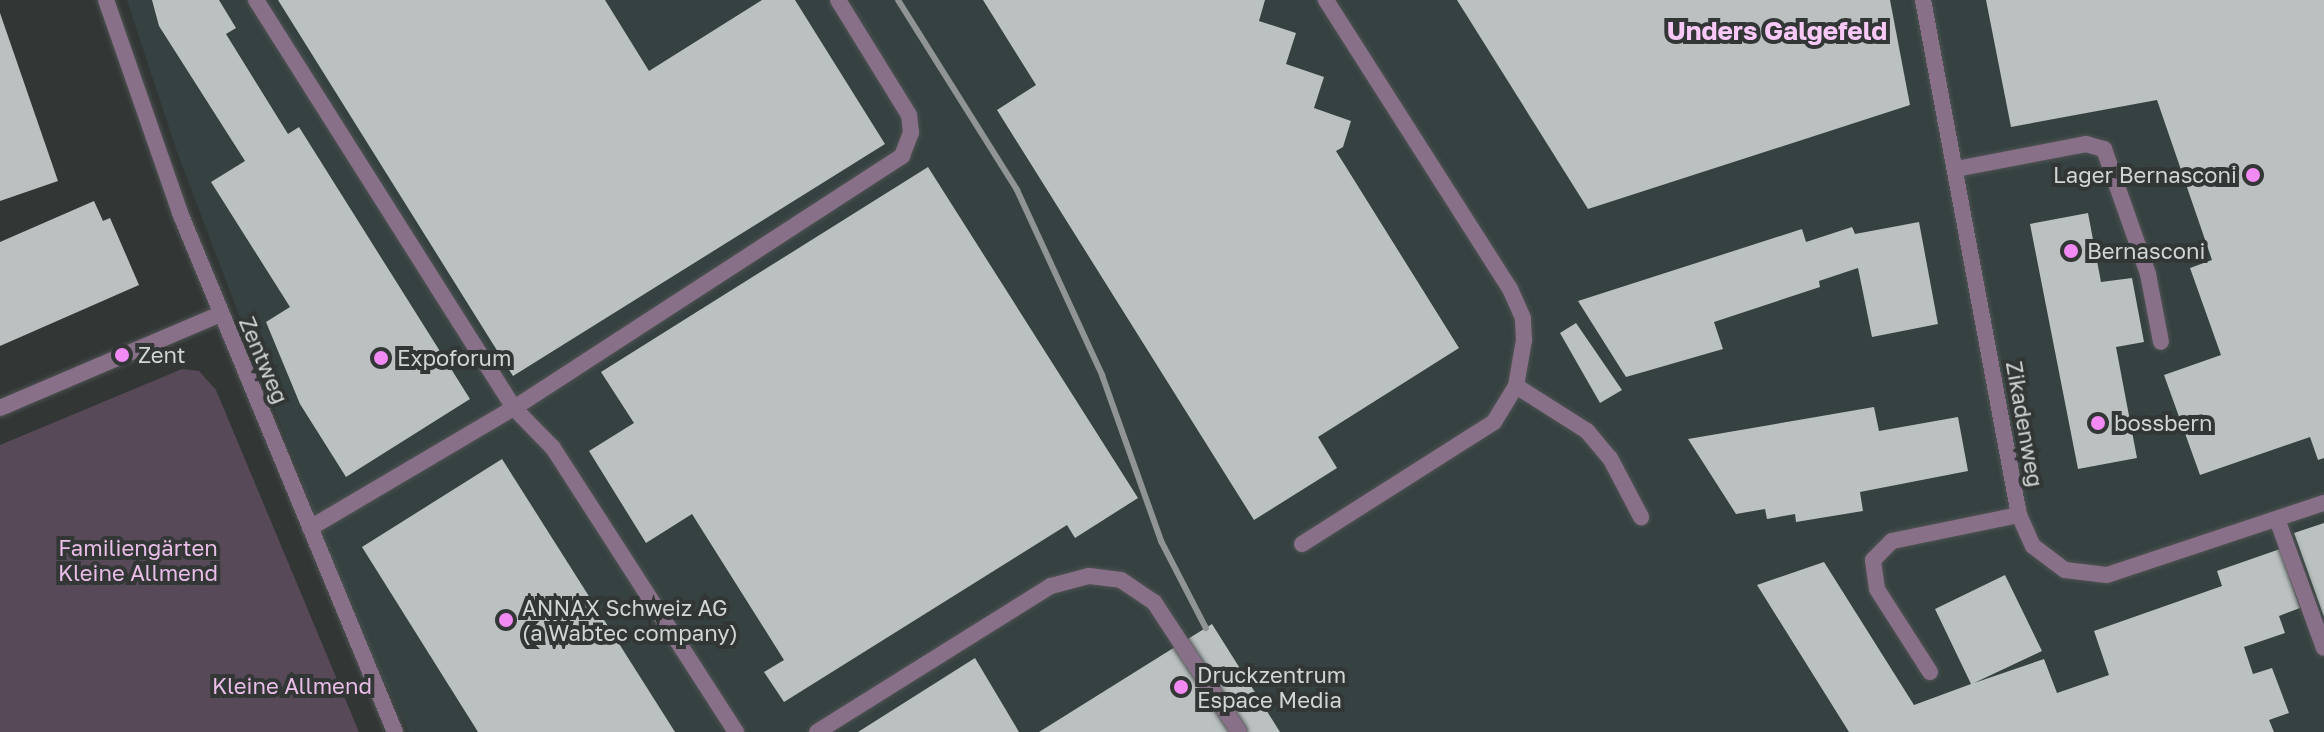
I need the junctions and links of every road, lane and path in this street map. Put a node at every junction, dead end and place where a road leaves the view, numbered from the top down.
1 (106, 0) edge
2 (256, 0) edge
3 (838, 0) edge
4 (1326, 0) edge
5 (1923, 0) edge
6 (1956, 169) junction
7 (220, 314) junction
8 (2161, 342) dead end
9 (1516, 386) junction
10 (0, 408) edge
11 (514, 408) junction
12 (2324, 503) edge
13 (2019, 515) junction
14 (1641, 517) dead end
15 (2277, 519) junction
16 (310, 528) junction
17 (1302, 544) dead end
18 (2324, 648) edge
19 (1930, 672) dead end
20 (395, 732) edge
21 (736, 732) edge
22 (817, 732) edge
23 (1239, 732) edge

1 - 7 street, Zentweg
2 - 11 street
3 - 11 street
4 - 9 street
5 - 6 street, Zikadenweg
6 - 8 street
6 - 13 street, Zikadenweg
7 - 10 street
7 - 16 street, Zentweg
9 - 14 street
9 - 17 street
11 - 16 street
11 - 21 street
12 - 15 street, Zikadenweg
13 - 15 street, Zikadenweg
13 - 19 street
15 - 18 street
16 - 20 street, Zentweg
22 - 23 street

